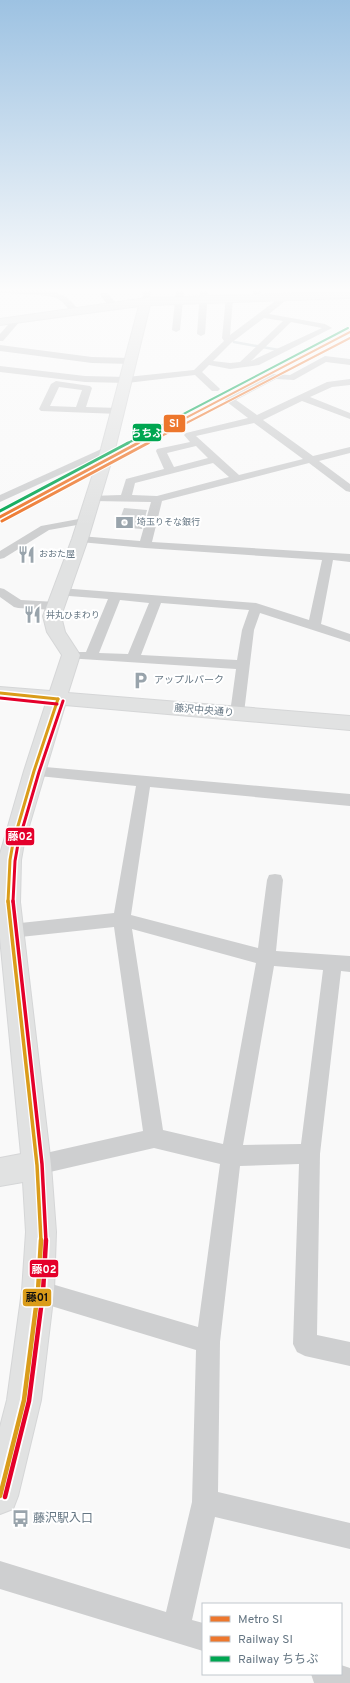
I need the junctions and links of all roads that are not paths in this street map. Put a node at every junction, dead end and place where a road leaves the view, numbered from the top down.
1 (0, 370) edge
2 (129, 370) edge
3 (198, 370) edge
4 (306, 370) edge
5 (196, 372) junction
6 (127, 380) junction
7 (350, 382) edge
8 (215, 389) dead end
9 (301, 397) junction
10 (80, 410) junction
11 (119, 411) junction
12 (350, 416) edge
13 (257, 419) junction
14 (197, 443) junction
15 (108, 449) junction
16 (348, 452) edge
17 (215, 459) junction
18 (310, 460) junction
19 (170, 470) junction
20 (237, 479) junction
21 (348, 485) edge
22 (93, 498) junction
23 (158, 498) junction
24 (0, 499) edge
25 (126, 499) junction
26 (84, 521) junction
27 (80, 539) junction
28 (145, 546) junction
29 (0, 556) edge
30 (328, 557) junction
31 (350, 558) edge
32 (0, 592) edge
33 (116, 596) junction
34 (58, 599) junction
35 (157, 599) junction
36 (256, 607) junction
37 (314, 626) junction
38 (350, 638) edge
39 (72, 655) junction
40 (91, 656) junction
41 (134, 659) junction
42 (244, 665) junction
43 (0, 694) edge
44 (58, 699) junction
45 (238, 713) junction
46 (350, 723) edge
47 (34, 771) junction
48 (144, 780) junction
49 (350, 800) edge
50 (5, 861) edge
51 (275, 880) dead end
52 (122, 919) junction
53 (11, 931) junction
54 (266, 958) junction
55 (342, 963) edge
56 (154, 1138) junction
57 (310, 1154) junction
58 (231, 1156) junction
59 (37, 1165) junction
60 (0, 1172) edge
61 (38, 1291) junction
62 (208, 1342) junction
63 (350, 1354) edge
64 (0, 1496) edge
65 (205, 1502) junction
66 (350, 1536) edge
67 (0, 1575) edge
68 (176, 1629) junction
69 (202, 1637) edge
70 (328, 1675) edge
71 (350, 1682) edge

1 - 6 street
2 - 6 street
3 - 5 street
4 - 13 street
5 - 6 street
5 - 8 street
6 - 11 street
7 - 9 street
9 - 12 street
9 - 13 street
10 - 10 street
10 - 11 street
11 - 15 street
13 - 14 street
13 - 18 street
14 - 17 street
14 - 19 street
15 - 22 street
15 - 24 street
16 - 18 street
17 - 19 street
17 - 20 street
18 - 20 street
18 - 21 street
19 - 25 street
20 - 23 street
22 - 25 street
22 - 26 street
23 - 25 street
23 - 28 street
26 - 27 street
26 - 29 street
27 - 28 street
27 - 34 street
28 - 30 street
30 - 31 street
30 - 37 street
32 - 34 street
33 - 34 street
33 - 35 street
33 - 40 street
34 - 39 street
35 - 36 street
35 - 41 street
36 - 37 street
36 - 42 street
37 - 38 street
39 - 40 street
39 - 44 street
40 - 41 street
41 - 42 street
42 - 45 street
43 - 44 street, 藤沢中央通り
44 - 45 street, 藤沢中央通り
44 - 47 street
45 - 46 street, 藤沢中央通り
47 - 48 street
47 - 50 street
48 - 49 street
48 - 52 street
50 - 53 street
51 - 54 street
52 - 53 street
52 - 54 street
52 - 56 street
53 - 59 street
54 - 55 street
54 - 58 street
55 - 57 street
56 - 58 street
56 - 59 street
57 - 58 street
57 - 63 street
58 - 62 street
59 - 60 street
59 - 61 street
61 - 62 street
61 - 64 street
62 - 65 street
65 - 66 street
65 - 68 street
67 - 68 street
68 - 69 street
70 - 71 street

